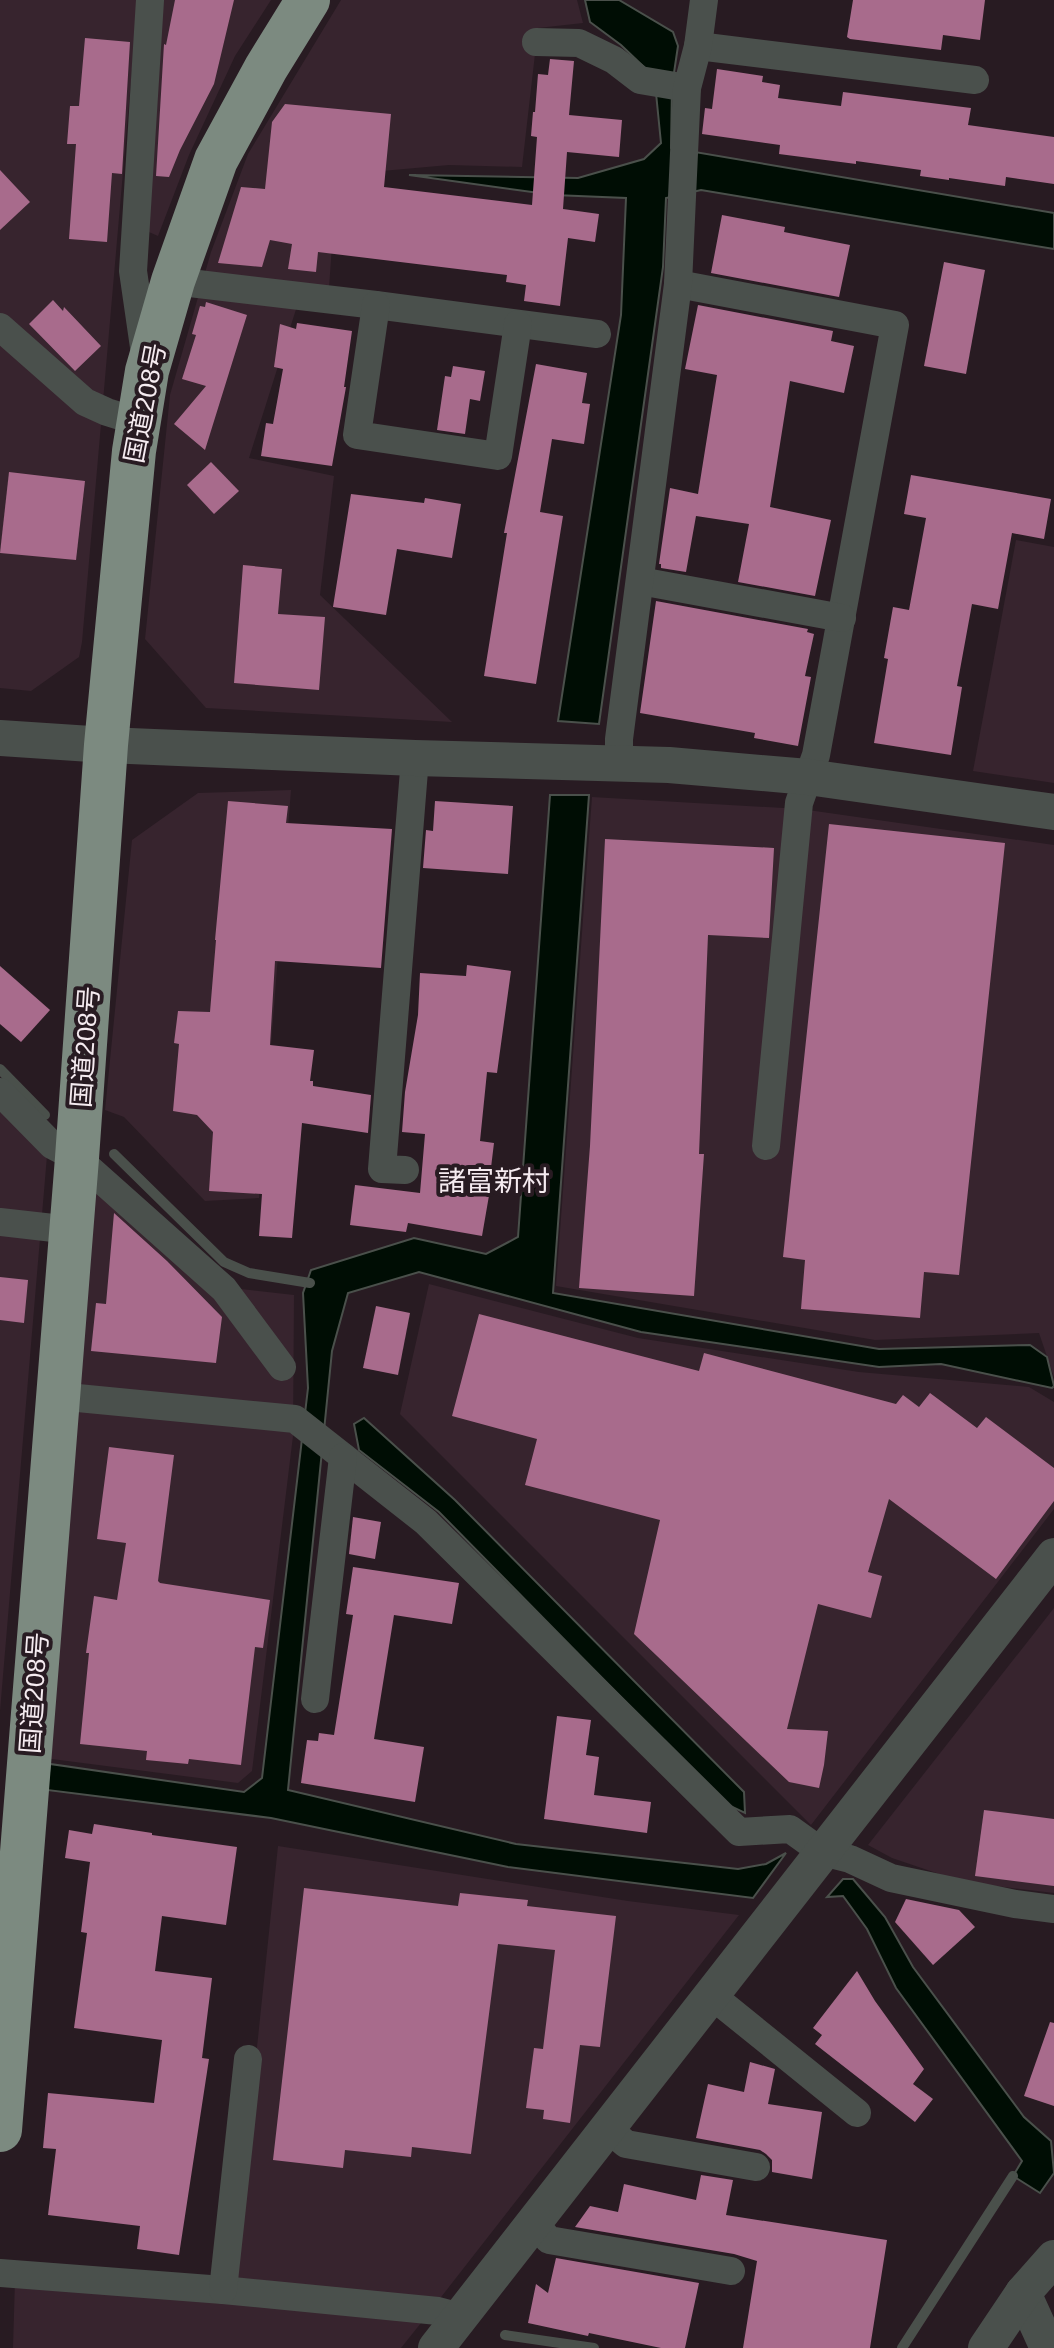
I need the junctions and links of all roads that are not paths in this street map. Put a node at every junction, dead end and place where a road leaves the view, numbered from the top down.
1 (150, 0) edge
2 (308, 0) edge
3 (704, 0) edge
4 (536, 42) dead end
5 (698, 46) junction
6 (975, 80) dead end
7 (687, 88) junction
8 (173, 281) junction
9 (678, 284) junction
10 (376, 305) junction
11 (518, 324) junction
12 (0, 327) edge
13 (597, 334) dead end
14 (147, 371) junction
15 (139, 422) junction
16 (640, 581) junction
17 (842, 618) junction
18 (0, 738) edge
19 (106, 745) junction
20 (415, 758) junction
21 (619, 764) junction
22 (808, 777) junction
23 (1054, 812) edge
24 (0, 1092) edge
25 (766, 1146) dead end
26 (77, 1158) junction
27 (405, 1170) dead end
28 (0, 1222) edge
29 (71, 1230) junction
30 (282, 1367) dead end
31 (57, 1396) junction
32 (338, 1453) junction
33 (1054, 1556) edge
34 (315, 1699) dead end
35 (822, 1852) junction
36 (1054, 1909) edge
37 (711, 1995) junction
38 (248, 2059) dead end
39 (857, 2113) dead end
40 (607, 2128) junction
41 (0, 2130) edge
42 (756, 2167) dead end
43 (534, 2223) junction
44 (1054, 2258) edge
45 (731, 2271) dead end
46 (0, 2273) edge
47 (223, 2290) junction
48 (1023, 2293) junction
49 (461, 2317) junction
50 (436, 2348) edge
51 (986, 2348) edge
52 (1048, 2348) edge

1 - 14 street
2 - 8 highway, 国道208号
3 - 5 street
4 - 7 street
5 - 6 street
5 - 7 street
7 - 9 street
8 - 10 street
8 - 14 highway, 国道208号
9 - 16 street
9 - 17 street
10 - 11 street
10 - 11 street
11 - 13 street
12 - 15 street
14 - 15 highway, 国道208号
15 - 19 highway, 国道208号
16 - 17 street
16 - 21 street
17 - 22 street
18 - 19 street
19 - 20 street
19 - 26 highway, 国道208号
20 - 21 street
20 - 27 street
21 - 22 street
22 - 23 street
22 - 25 street
24 - 26 street
26 - 29 highway, 国道208号
26 - 30 street
28 - 29 street
29 - 31 highway, 国道208号
31 - 32 street
31 - 41 highway, 国道208号
32 - 34 street
32 - 35 street
33 - 35 street
35 - 36 street
35 - 37 street
37 - 39 street
37 - 40 street
38 - 47 street
40 - 42 street
40 - 43 street
43 - 45 street
43 - 49 street
44 - 48 street
46 - 47 street
47 - 49 street
48 - 51 street
48 - 52 street
49 - 50 street

